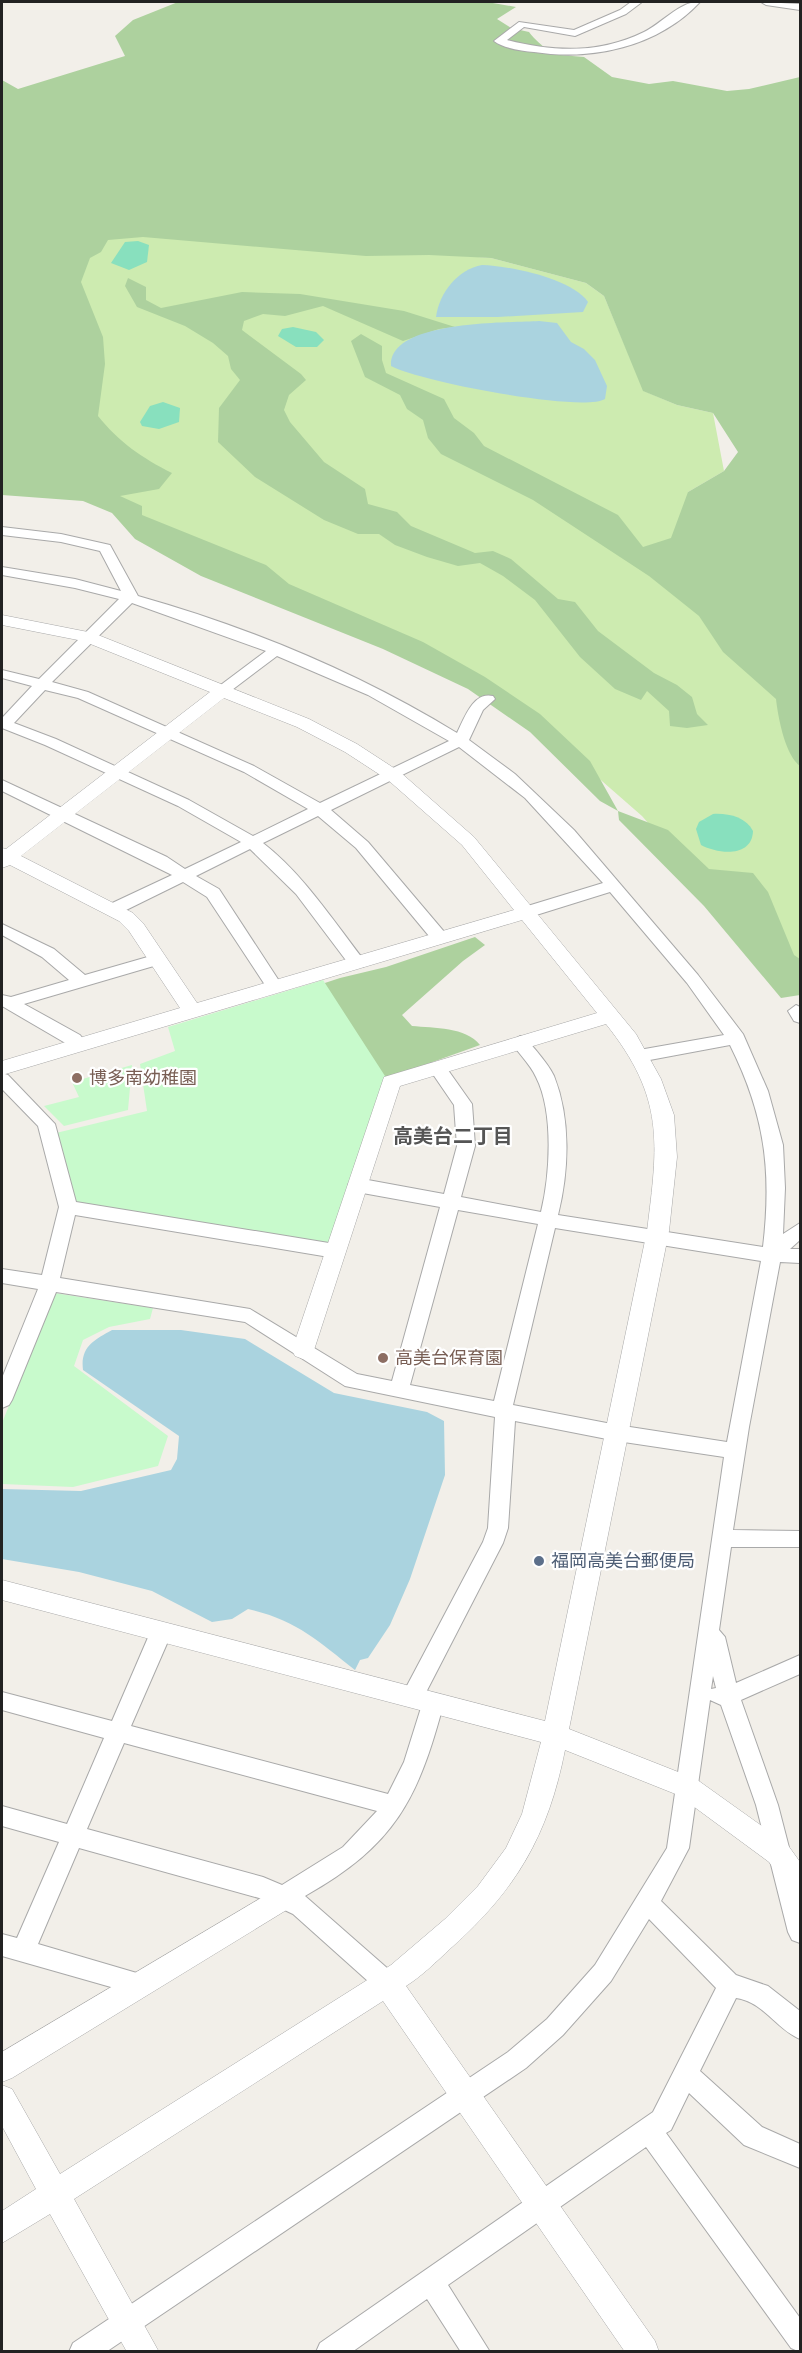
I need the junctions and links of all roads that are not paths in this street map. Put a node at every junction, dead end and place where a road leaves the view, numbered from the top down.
1 (637, 2) edge
2 (695, 2) edge
3 (766, 2) edge
4 (801, 7) edge
5 (613, 17) junction
6 (644, 26) junction
7 (2, 531) edge
8 (2, 572) edge
9 (131, 596) junction
10 (2, 620) edge
11 (87, 637) junction
12 (276, 650) junction
13 (2, 674) edge
14 (44, 685) junction
15 (223, 690) junction
16 (488, 699) dead end
17 (3, 724) edge
18 (168, 733) junction
19 (461, 741) junction
20 (116, 773) junction
21 (394, 776) junction
22 (2, 785) edge
23 (321, 810) junction
24 (64, 813) junction
25 (252, 843) junction
26 (4, 857) edge
27 (185, 875) junction
28 (612, 886) junction
29 (114, 909) junction
30 (526, 912) junction
31 (2, 929) edge
32 (440, 938) junction
33 (158, 959) junction
34 (357, 963) junction
35 (81, 981) junction
36 (275, 987) junction
37 (6, 1001) edge
38 (192, 1011) junction
39 (610, 1016) junction
40 (737, 1038) junction
41 (520, 1042) junction
42 (79, 1045) junction
43 (639, 1056) junction
44 (437, 1067) junction
45 (2, 1068) edge
46 (2, 1079) edge
47 (357, 1185) junction
48 (452, 1202) junction
49 (68, 1207) junction
50 (548, 1220) junction
51 (801, 1230) edge
52 (656, 1239) junction
53 (335, 1251) junction
54 (771, 1254) junction
55 (801, 1256) edge
56 (2, 1276) edge
57 (50, 1283) junction
58 (303, 1350) junction
59 (399, 1391) junction
60 (2, 1400) edge
61 (504, 1411) junction
62 (616, 1433) junction
63 (736, 1451) junction
64 (724, 1538) junction
65 (801, 1539) edge
66 (2, 1590) edge
67 (711, 1628) junction
68 (161, 1632) junction
69 (801, 1664) edge
70 (729, 1696) junction
71 (702, 1697) junction
72 (422, 1700) junction
73 (2, 1701) edge
74 (117, 1732) junction
75 (555, 1734) junction
76 (687, 1787) junction
77 (395, 1806) junction
78 (2, 1816) edge
79 (73, 1836) junction
80 (778, 1853) junction
81 (801, 1883) edge
82 (283, 1897) junction
83 (646, 1904) junction
84 (801, 1932) edge
85 (12, 1948) edge
86 (387, 1983) junction
87 (139, 1984) junction
88 (730, 1986) junction
89 (801, 2026) edge
90 (2, 2068) edge
91 (686, 2074) junction
92 (464, 2095) junction
93 (2, 2099) edge
94 (649, 2131) junction
95 (801, 2156) edge
96 (54, 2193) junction
97 (540, 2204) junction
98 (2, 2228) edge
99 (430, 2281) junction
100 (127, 2321) junction
101 (801, 2338) edge
102 (82, 2352) edge
103 (144, 2352) edge
104 (329, 2352) edge
105 (477, 2352) edge
106 (644, 2352) edge

1 - 5 street
2 - 6 street
3 - 4 street
5 - 6 street
5 - 6 street
7 - 9 street
8 - 9 street
9 - 11 street
9 - 12 street
10 - 11 street
11 - 14 street
11 - 15 street
12 - 15 street
12 - 19 street
13 - 14 street
14 - 17 street
14 - 18 street
15 - 18 street
15 - 21 street
16 - 19 street
17 - 20 street
18 - 20 street
18 - 23 street
19 - 21 street
19 - 28 street
20 - 24 street
20 - 25 street
21 - 23 street
21 - 30 street
22 - 24 street
23 - 25 street
23 - 32 street
24 - 26 street
24 - 27 street
25 - 27 street
25 - 34 street
26 - 29 street
27 - 29 street
27 - 36 street
28 - 30 street
28 - 40 street
29 - 33 street
30 - 32 street
30 - 39 street
31 - 35 street
32 - 34 street
33 - 35 street
33 - 38 street
34 - 36 street
35 - 37 street
36 - 38 street
37 - 42 street
38 - 42 street
39 - 41 street
39 - 43 street
40 - 43 street
40 - 54 street
41 - 44 street
41 - 50 street
42 - 45 street
43 - 52 street
44 - 47 street
44 - 48 street
46 - 49 street
47 - 48 street
47 - 53 street
48 - 50 street
48 - 59 street
49 - 53 street
49 - 57 street
50 - 52 street
50 - 61 street
51 - 54 street
52 - 54 street
52 - 62 street
53 - 58 street
54 - 55 street
54 - 63 street
56 - 57 street
57 - 58 street
57 - 60 street
58 - 59 street
59 - 61 street
61 - 62 street
61 - 72 street
62 - 63 street
62 - 75 street
63 - 64 street
64 - 65 street
64 - 67 street
66 - 68 street
67 - 70 street
67 - 71 street
68 - 72 street
68 - 74 street
69 - 70 street
70 - 71 street
70 - 80 street
71 - 76 street
72 - 75 street
72 - 77 street
73 - 74 street
74 - 77 street
74 - 79 street
75 - 76 street
75 - 86 street
76 - 80 street
76 - 83 street
77 - 82 street
78 - 79 street
79 - 82 street
79 - 85 street
80 - 81 street
80 - 84 street
82 - 86 street
82 - 87 street
83 - 88 street
83 - 92 street
85 - 87 street
86 - 92 street
86 - 96 street
87 - 90 street
88 - 89 street
88 - 91 street
91 - 94 street
91 - 95 street
92 - 97 street
92 - 100 street
93 - 96 street
94 - 97 street
94 - 101 street
96 - 98 street
96 - 100 street
97 - 99 street
97 - 106 street
99 - 104 street
99 - 105 street
100 - 102 street
100 - 103 street

